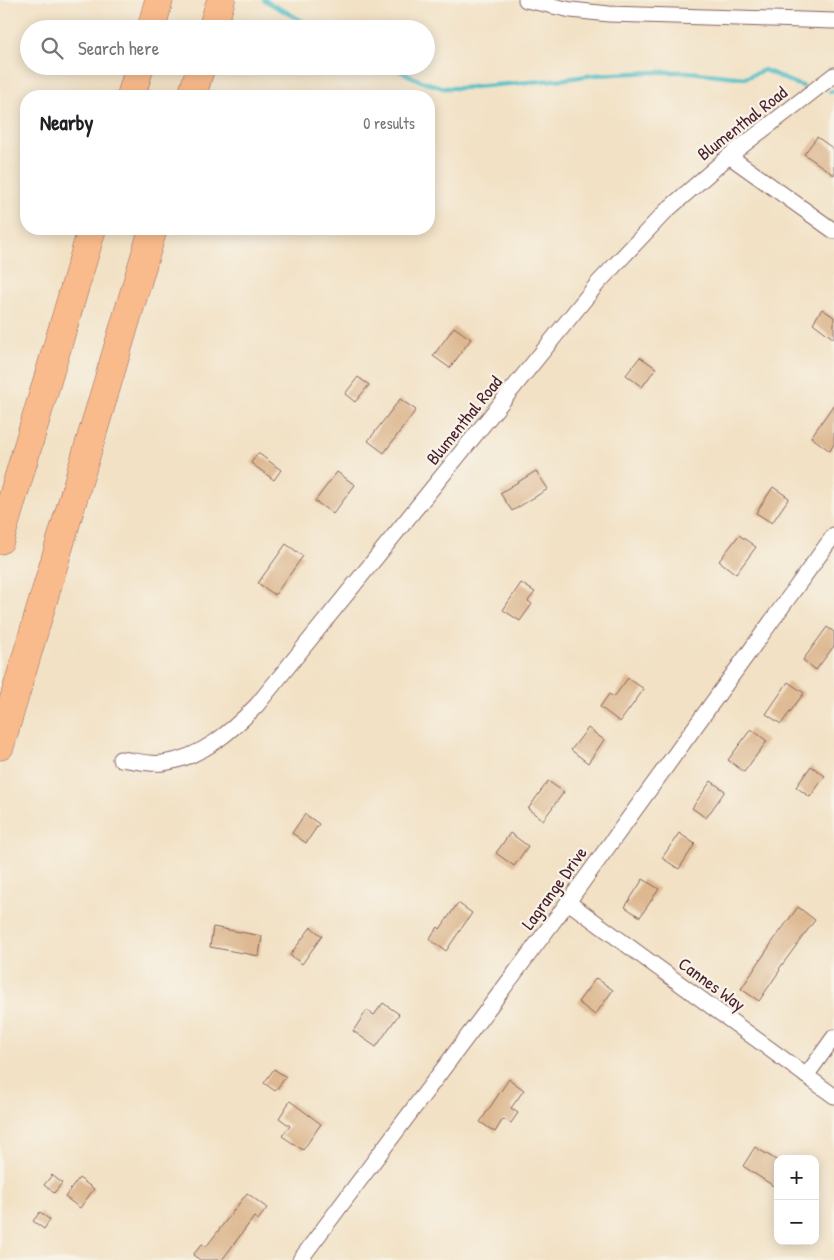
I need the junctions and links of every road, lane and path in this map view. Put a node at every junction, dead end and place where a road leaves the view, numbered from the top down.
1 (159, 0) edge
2 (220, 0) edge
3 (526, 0) edge
4 (153, 20) edge
5 (214, 20) edge
6 (834, 21) edge
7 (834, 74) edge
8 (137, 75) edge
9 (198, 75) edge
10 (133, 90) edge
11 (194, 90) edge
12 (729, 156) junction
13 (834, 231) edge
14 (90, 235) edge
15 (151, 235) edge
16 (834, 535) edge
17 (0, 540) edge
18 (0, 746) edge
19 (120, 759) dead end
20 (568, 902) junction
21 (834, 1037) edge
22 (806, 1076) junction
23 (834, 1096) edge
24 (300, 1260) edge

1 - 4 highway
2 - 5 highway
3 - 6 street
7 - 12 street, Blumenthal Road
8 - 10 highway
9 - 11 highway
12 - 13 street
12 - 19 street, Blumenthal Road
14 - 17 highway
15 - 18 highway
16 - 20 street, Lagrange Drive
20 - 22 street, Cannes Way
20 - 24 street, Lagrange Drive
21 - 22 street
22 - 23 street, Cannes Way

